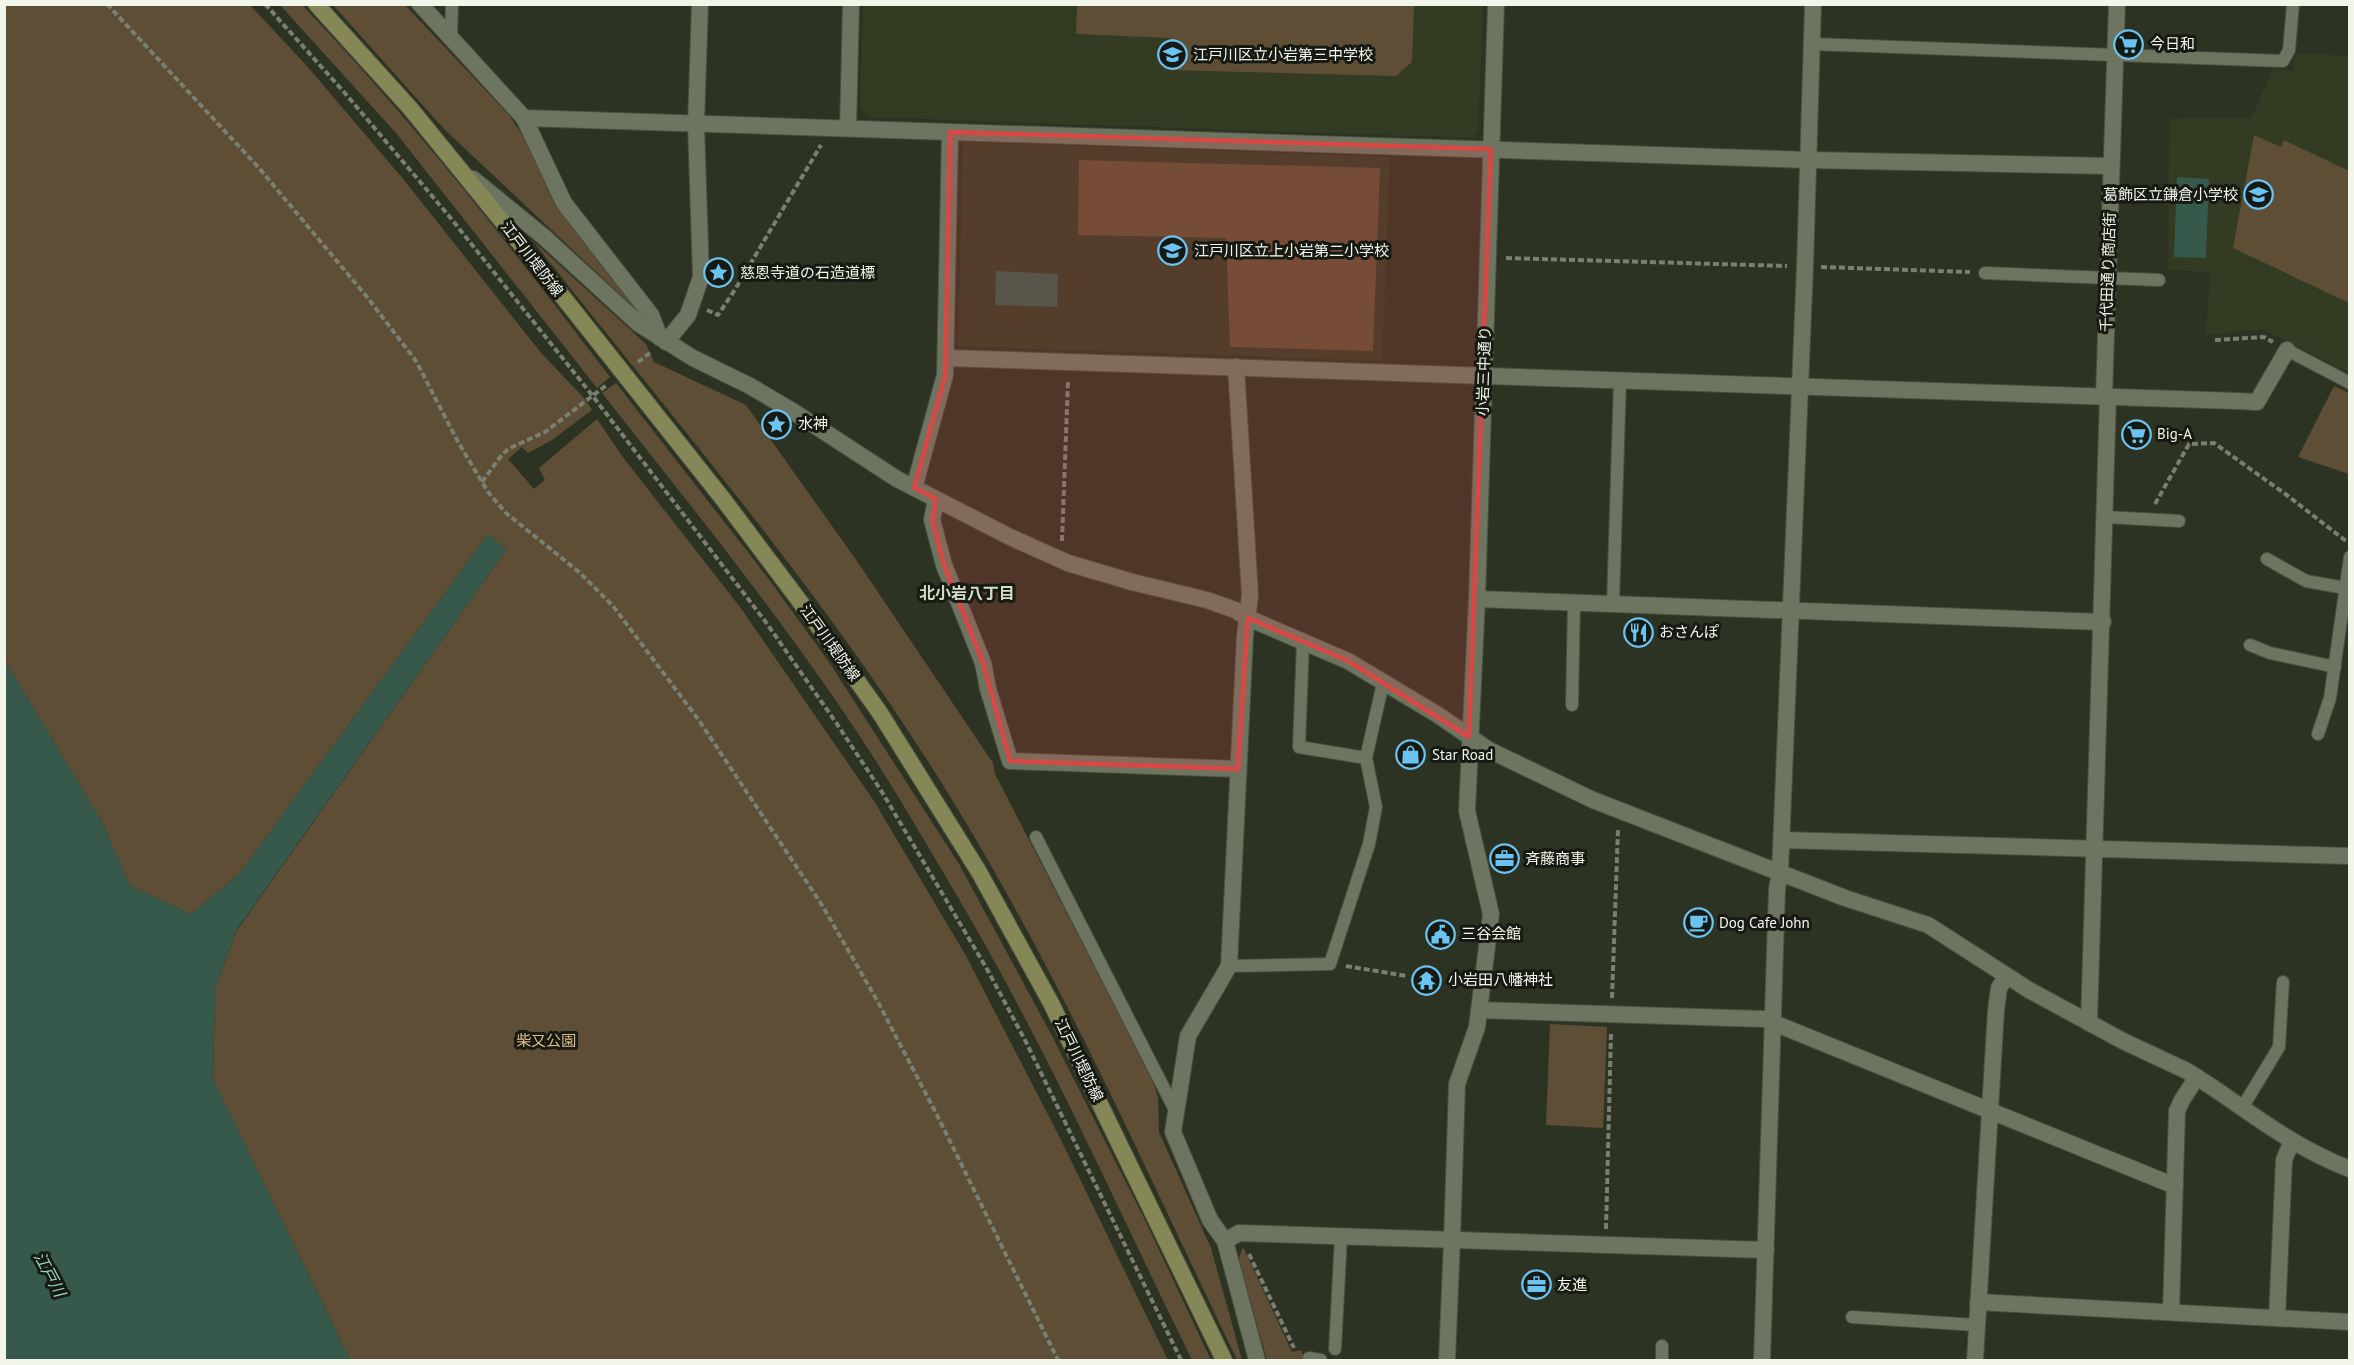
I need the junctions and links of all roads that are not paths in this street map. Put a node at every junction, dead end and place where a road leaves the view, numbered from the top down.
1 (316, 4) edge
2 (420, 4) edge
3 (452, 4) edge
4 (700, 4) edge
5 (851, 4) edge
6 (1496, 4) edge
7 (1813, 4) edge
8 (2117, 4) edge
9 (2293, 4) edge
10 (451, 38) junction
11 (1812, 44) junction
12 (2115, 54) junction
13 (524, 118) junction
14 (696, 124) junction
15 (848, 128) junction
16 (950, 132) junction
17 (1491, 149) junction
18 (1809, 160) junction
19 (2111, 166) junction
20 (461, 169) junction
21 (1985, 273) road end
22 (2108, 277) junction
23 (2159, 279) dead end
24 (660, 343) junction
25 (2288, 350) joint
26 (947, 358) junction
27 (1236, 367) junction
28 (1484, 376) junction
29 (1620, 380) junction
30 (2349, 383) edge
31 (1799, 386) junction
32 (2106, 396) junction
33 (914, 488) junction
34 (936, 499) junction
35 (2105, 517) junction
36 (2179, 521) dead end
37 (2349, 557) edge
38 (2267, 559) dead end
39 (2345, 588) junction
40 (1477, 599) junction
41 (1574, 602) junction
42 (1613, 604) junction
43 (1790, 610) junction
44 (1248, 618) junction
45 (2103, 622) junction
46 (1303, 641) junction
47 (2250, 645) dead end
48 (2335, 667) junction
49 (1383, 682) junction
50 (1572, 705) dead end
51 (2318, 734) dead end
52 (1469, 737) junction
53 (1366, 758) junction
54 (1238, 769) junction
55 (1036, 837) dead end
56 (1782, 840) junction
57 (2095, 847) junction
58 (2349, 856) edge
59 (1780, 872) junction
60 (1229, 966) junction
61 (2007, 976) junction
62 (2283, 982) dead end
63 (1479, 1010) junction
64 (1773, 1021) junction
65 (2089, 1023) junction
66 (2197, 1077) junction
67 (2242, 1108) junction
68 (1989, 1109) junction
69 (1176, 1112) junction
70 (2292, 1141) junction
71 (2349, 1169) edge
72 (2175, 1186) junction
73 (1341, 1237) junction
74 (1452, 1240) junction
75 (1225, 1241) junction
76 (1766, 1250) junction
77 (1978, 1302) junction
78 (2170, 1312) junction
79 (1852, 1317) dead end
80 (2277, 1318) junction
81 (2349, 1322) edge
82 (1977, 1325) junction
83 (1662, 1346) dead end
84 (1335, 1349) dead end
85 (1224, 1360) edge
86 (1257, 1360) edge
87 (1447, 1360) edge
88 (1662, 1360) edge
89 (1762, 1360) edge
90 (1975, 1360) edge

1 - 20 main road, 江戸川堤防線
2 - 10 street
3 - 10 lane
4 - 14 street
5 - 15 street
6 - 17 street, 小岩三中通り
7 - 11 street
8 - 12 street, 千代田通り商店街
9 - 12 lane
10 - 13 street
11 - 12 lane
11 - 18 street
12 - 19 street, 千代田通り商店街
13 - 14 street
13 - 24 street
14 - 15 street
14 - 24 street
15 - 16 street
16 - 17 street
16 - 26 street
17 - 18 street
17 - 28 street, 小岩三中通り
18 - 19 street
18 - 31 street
19 - 22 street, 千代田通り商店街
20 - 24 street
20 - 85 main road, 江戸川堤防線
21 - 22 lane
22 - 23 lane
22 - 32 street, 千代田通り商店街
24 - 33 street
25 - 30 lane
25 - 32 street
26 - 27 street
26 - 33 street
27 - 28 street
27 - 44 street
28 - 29 street
28 - 40 street, 小岩三中通り
29 - 31 street
29 - 42 lane
31 - 32 street
31 - 43 street
32 - 35 street, 千代田通り商店街
33 - 34 street
34 - 44 street
34 - 54 street
35 - 36 lane
35 - 45 street, 千代田通り商店街
37 - 39 lane
38 - 39 lane
39 - 48 lane
40 - 41 street
40 - 52 street, 小岩三中通り
41 - 42 street
41 - 50 lane
42 - 43 street
43 - 45 street
43 - 56 street
44 - 46 street
44 - 54 street
45 - 57 street, 千代田通り商店街
46 - 49 street
46 - 53 lane
47 - 48 lane
48 - 51 lane
49 - 52 street
49 - 53 lane
52 - 59 street
52 - 63 street, 小岩三中通り
53 - 60 lane
54 - 60 street
55 - 69 lane
56 - 57 street
56 - 59 street
57 - 58 street
57 - 65 street, 千代田通り商店街
59 - 61 street
59 - 64 street
60 - 69 street
61 - 65 street
61 - 68 street
62 - 67 lane
63 - 64 street
63 - 74 street, 小岩三中通り
64 - 68 street
64 - 76 street
65 - 66 street
66 - 67 street
66 - 72 street
67 - 70 street
68 - 72 street
68 - 77 street
69 - 75 street
70 - 71 street
70 - 80 street
72 - 78 street
73 - 74 street
73 - 75 street
73 - 84 lane
74 - 76 street
74 - 87 street, 小岩三中通り
75 - 86 street
76 - 89 street
77 - 78 street
77 - 82 street
78 - 80 street
79 - 82 lane
80 - 81 street
82 - 90 street
83 - 88 lane

